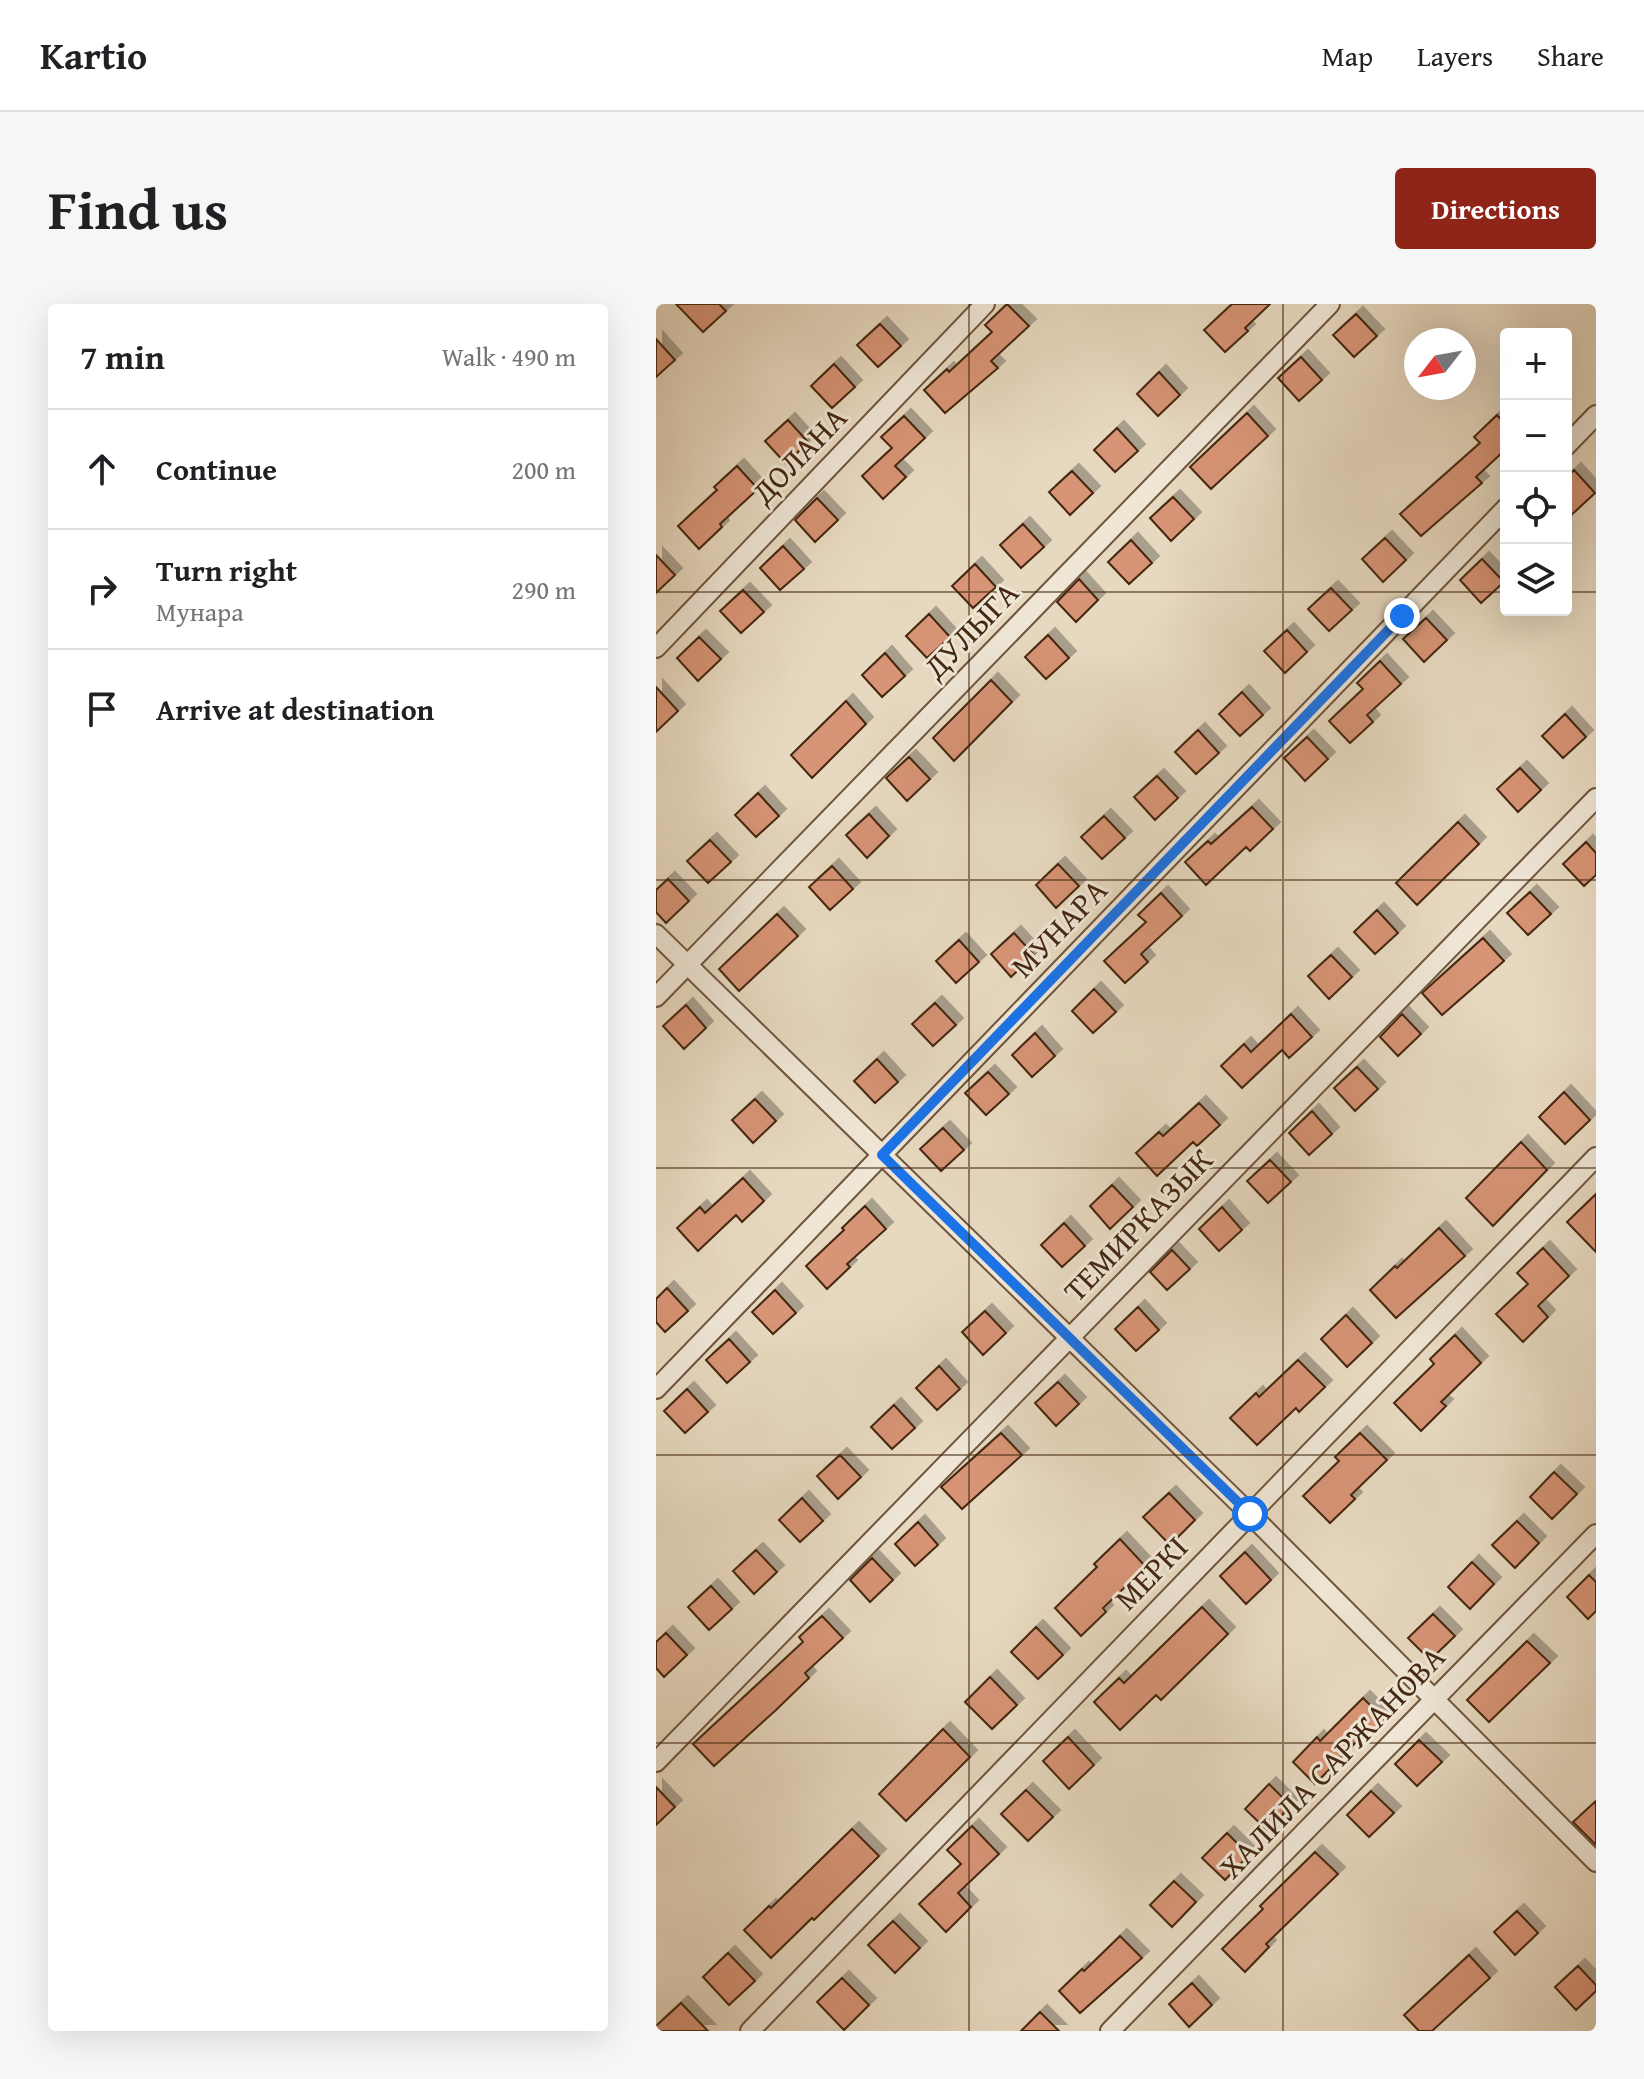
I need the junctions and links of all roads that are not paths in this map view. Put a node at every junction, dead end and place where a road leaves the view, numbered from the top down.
1 (985, 304) edge
2 (1330, 304) edge
3 (1596, 415) edge
4 (1572, 440) edge
5 (1500, 514) edge
6 (656, 648) edge
7 (1596, 798) edge
8 (656, 934) edge
9 (688, 965) junction
10 (656, 997) edge
11 (882, 1155) junction
12 (1596, 1157) edge
13 (1070, 1338) junction
14 (656, 1389) edge
15 (1250, 1514) junction
16 (1596, 1534) edge
17 (1435, 1699) junction
18 (656, 1762) edge
19 (1596, 1862) edge
20 (750, 2031) edge
21 (1110, 2031) edge

1 - 6 street, ДОЛАНА
2 - 9 street, ДУЛЫГА
3 - 4 street
5 - 11 street, МУНАРА
7 - 13 street, ТЕМИРКАЗЫК
8 - 9 street
9 - 10 street, ДУЛЫГА
9 - 11 street
11 - 13 street
11 - 14 street, МУНАРА
12 - 15 street, МЕРКІ
13 - 15 street
13 - 18 street, ТЕМИРКАЗЫК
15 - 17 street
15 - 20 street, МЕРКІ
16 - 17 street, ХАЛИЛА САРЖАНОВА
17 - 19 street
17 - 21 street, ХАЛИЛА САРЖАНОВА

